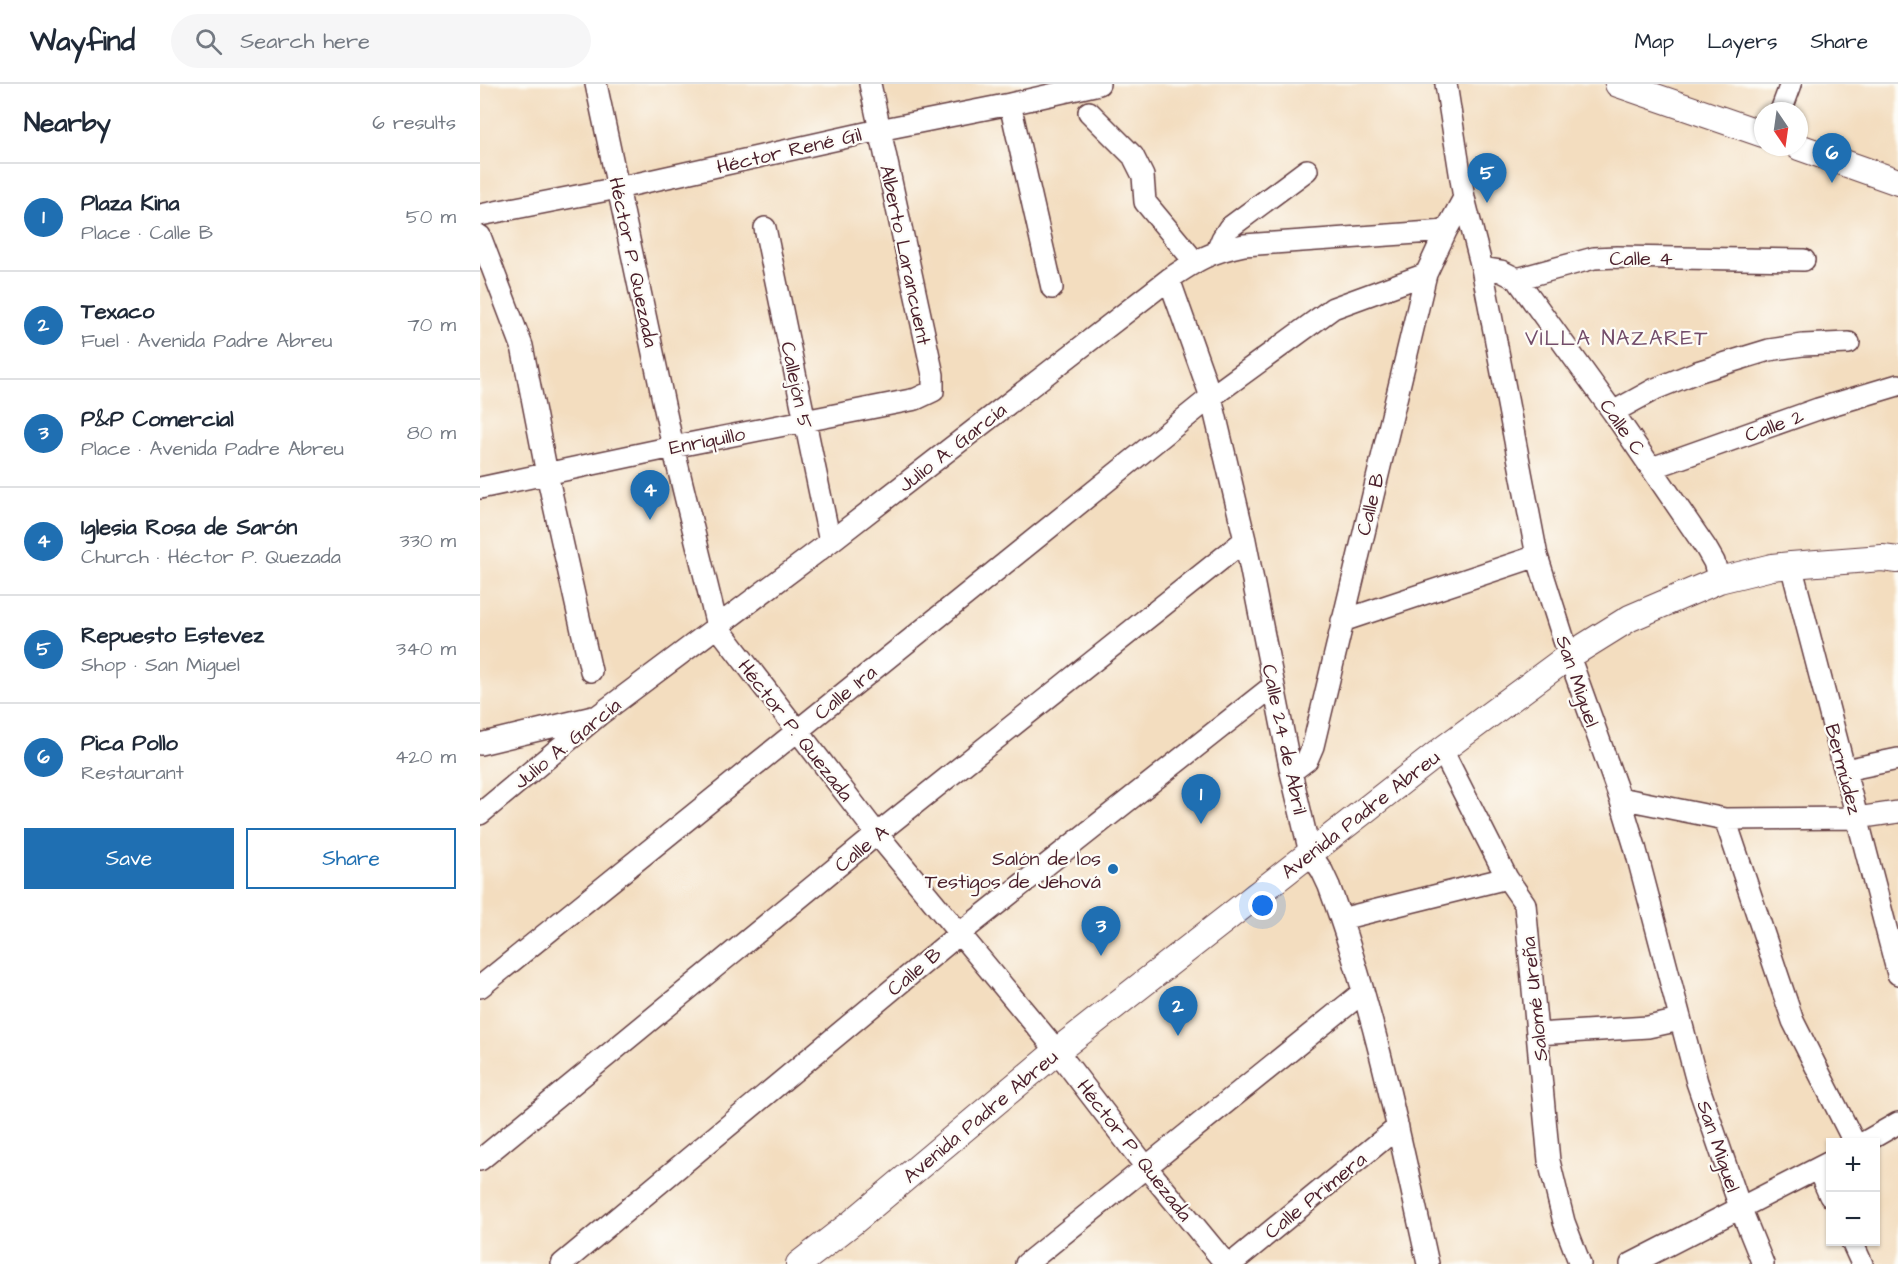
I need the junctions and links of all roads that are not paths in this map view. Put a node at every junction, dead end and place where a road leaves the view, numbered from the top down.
1 (596, 84) edge
2 (870, 84) edge
3 (1099, 84) edge
4 (1446, 84) edge
5 (1618, 84) edge
6 (1791, 84) edge
7 (1047, 89) edge
8 (1784, 102) edge
9 (1010, 104) junction
10 (1089, 112) dead end
11 (879, 130) junction
12 (1754, 131) edge
13 (1808, 150) edge
14 (1307, 170) dead end
15 (1898, 182) edge
16 (618, 188) junction
17 (1464, 198) junction
18 (480, 215) edge
19 (765, 228) dead end
20 (1446, 231) junction
21 (480, 236) edge
22 (1217, 251) junction
23 (1804, 260) dead end
24 (1195, 261) junction
25 (1482, 268) junction
26 (1426, 274) junction
27 (1169, 279) junction
28 (1516, 279) junction
29 (1052, 288) dead end
30 (1849, 343) dead end
31 (1898, 386) edge
32 (933, 391) joint
33 (1211, 397) junction
34 (1613, 412) junction
35 (805, 421) junction
36 (673, 447) junction
37 (1652, 468) junction
38 (547, 474) junction
39 (480, 488) edge
40 (1245, 540) junction
41 (830, 542) junction
42 (1537, 556) junction
43 (1898, 560) edge
44 (1791, 565) junction
45 (1719, 580) junction
46 (1342, 621) junction
47 (717, 627) junction
48 (1569, 656) junction
49 (591, 671) dead end
50 (1273, 686) junction
51 (599, 715) junction
52 (796, 732) junction
53 (480, 744) edge
54 (1442, 750) junction
55 (1898, 759) edge
56 (1845, 770) junction
57 (1290, 772) junction
58 (1620, 798) junction
59 (1898, 812) edge
60 (480, 814) edge
61 (1725, 819) junction
62 (1857, 819) junction
63 (877, 834) junction
64 (1310, 853) junction
65 (1507, 878) junction
66 (1341, 919) junction
67 (959, 934) junction
68 (1898, 972) edge
69 (480, 987) edge
70 (1363, 992) junction
71 (1680, 1020) junction
72 (1537, 1034) junction
73 (1057, 1051) junction
74 (1898, 1123) edge
75 (1398, 1126) junction
76 (1852, 1138) edge
77 (1872, 1138) edge
78 (480, 1160) edge
79 (1824, 1166) edge
80 (1146, 1167) junction
81 (1829, 1192) edge
82 (1740, 1207) junction
83 (1853, 1246) edge
84 (562, 1264) edge
85 (799, 1264) edge
86 (1026, 1264) edge
87 (1226, 1264) edge
88 (1231, 1264) edge
89 (1428, 1264) edge
90 (1580, 1264) edge
91 (1631, 1264) edge
92 (1763, 1264) edge
93 (1862, 1264) edge

1 - 16 street, Héctor P. Quezada
2 - 11 street, Alberto Larancuent
3 - 7 street, Héctor René Gil
4 - 17 street, San Miguel
5 - 12 main road
6 - 8 street
7 - 9 street, Héctor René Gil
9 - 11 street, Héctor René Gil
9 - 29 street
10 - 24 street
11 - 16 street, Héctor René Gil
11 - 32 street, Alberto Larancuent
13 - 15 main road
14 - 22 street
16 - 18 street, Héctor René Gil
16 - 36 street, Héctor P. Quezada
17 - 20 street
17 - 25 street, San Miguel
19 - 35 street, Callejón 5
20 - 22 street, Julio A. García
20 - 26 street, Calle B
21 - 38 street
22 - 24 street, Julio A. García
23 - 28 street, Calle 4
24 - 27 street, Julio A. García
25 - 28 street
25 - 42 street, San Miguel
26 - 33 street, Calle 1ra
26 - 46 street, Calle B
27 - 33 street, Calle 24 de Abril
27 - 41 street, Julio A. García
28 - 34 street, Calle C
30 - 34 street
31 - 37 street, Calle 2
32 - 35 street, Enriquillo
33 - 40 street, Calle 24 de Abril
33 - 52 street, Calle 1ra
34 - 37 street, Calle C
35 - 36 street, Enriquillo
35 - 41 street, Callejón 5
36 - 38 street, Enriquillo
36 - 47 street, Héctor P. Quezada
37 - 45 street, Calle C
38 - 39 street, Enriquillo
38 - 49 street
40 - 50 street, Calle 24 de Abril
40 - 63 street, Calle A
41 - 47 street, Julio A. García
42 - 46 street
42 - 48 street, San Miguel
43 - 44 main road, Avenida Padre Abreu
44 - 45 main road, Avenida Padre Abreu
44 - 56 street, Bermúdez
45 - 48 main road, Avenida Padre Abreu
46 - 57 street, Calle B
47 - 51 street, Julio A. García
47 - 52 street, Héctor P. Quezada
48 - 54 main road, Avenida Padre Abreu
48 - 58 street, San Miguel
50 - 57 street, Calle 24 de Abril
50 - 67 street, Calle B
51 - 53 street
51 - 60 street, Julio A. García
52 - 63 street, Héctor P. Quezada
52 - 69 street, Calle 1ra
54 - 64 main road, Avenida Padre Abreu
54 - 65 street, Salomé Ureña
55 - 56 street
56 - 62 street, Bermúdez
57 - 64 street, Calle 24 de Abril
58 - 61 street
58 - 71 street, San Miguel
59 - 62 street
61 - 62 street
61 - 76 street
62 - 68 street, Bermúdez
63 - 67 street, Héctor P. Quezada
63 - 78 street, Calle A
64 - 66 street, Calle 24 de Abril
64 - 73 main road, Avenida Padre Abreu
65 - 66 street
65 - 72 street, Salomé Ureña
66 - 70 street, Calle 24 de Abril
67 - 73 street, Héctor P. Quezada
67 - 84 street, Calle B
70 - 75 street, Calle 24 de Abril
70 - 80 street
71 - 72 street
71 - 82 street, San Miguel
72 - 90 street, Salomé Ureña
73 - 80 street, Héctor P. Quezada
73 - 85 main road, Avenida Padre Abreu
74 - 77 street
75 - 88 street, Calle Primera
75 - 89 street, Calle 24 de Abril
79 - 81 street
79 - 82 street
80 - 86 street
80 - 87 street, Héctor P. Quezada
82 - 91 street
82 - 92 street, San Miguel
83 - 93 street

